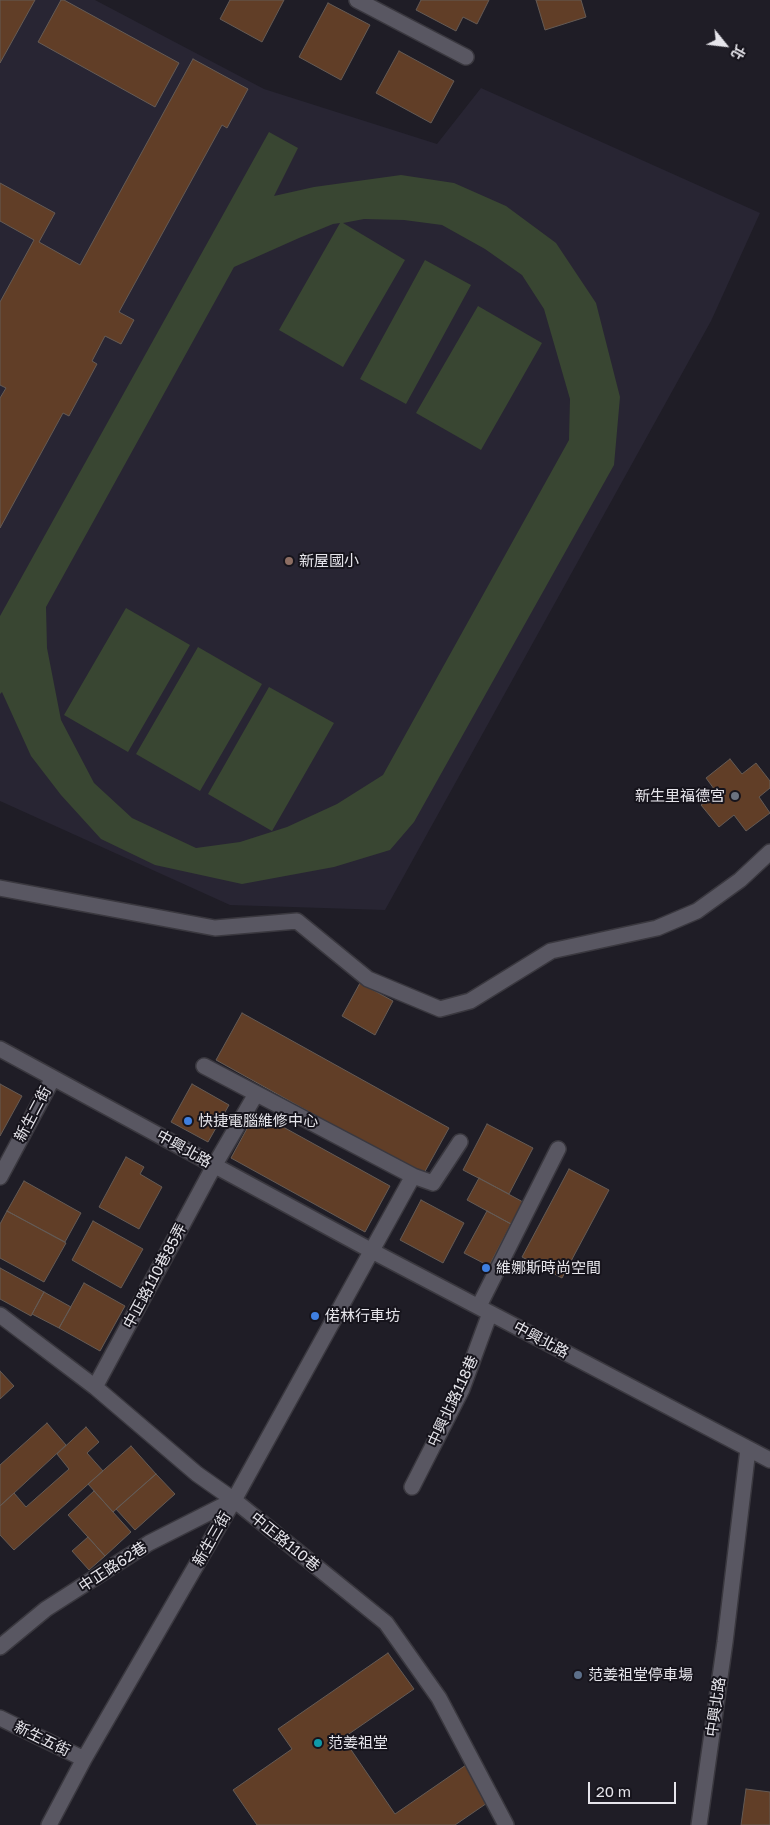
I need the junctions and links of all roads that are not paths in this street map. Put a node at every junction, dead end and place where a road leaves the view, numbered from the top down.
1 (357, 0) edge
2 (466, 57) dead end
3 (770, 852) edge
4 (0, 888) edge
5 (0, 1049) edge
6 (204, 1066) dead end
7 (53, 1078) junction
8 (256, 1094) junction
9 (460, 1142) dead end
10 (558, 1149) dead end
11 (214, 1166) junction
12 (413, 1176) junction
13 (0, 1177) edge
14 (372, 1251) junction
15 (484, 1310) junction
16 (0, 1315) edge
17 (95, 1387) junction
18 (748, 1449) junction
19 (770, 1460) edge
20 (412, 1487) dead end
21 (234, 1500) junction
22 (0, 1647) edge
23 (0, 1718) edge
24 (84, 1759) junction
25 (49, 1825) edge
26 (506, 1825) edge
27 (699, 1825) edge

1 - 2 street
3 - 4 street
5 - 7 street, 中興北路
6 - 8 street
7 - 11 street, 中興北路
7 - 13 street, 新生二街
8 - 11 street, 中正路110巷85弄
8 - 12 street
9 - 12 street
10 - 15 street, 中興北路118巷
11 - 14 street, 中興北路
11 - 17 street, 中正路110巷85弄
12 - 14 street, 新生三街
14 - 15 street, 中興北路
14 - 21 street, 新生三街
15 - 18 street, 中興北路
15 - 20 street, 中興北路118巷
16 - 17 street, 中正路110巷
17 - 21 street, 中正路110巷
18 - 19 street
18 - 27 street, 中興北路
21 - 22 street, 中正路62巷
21 - 24 street, 新生三街
21 - 26 street, 中正路110巷
23 - 24 street, 新生五街
24 - 25 street, 新生三街

